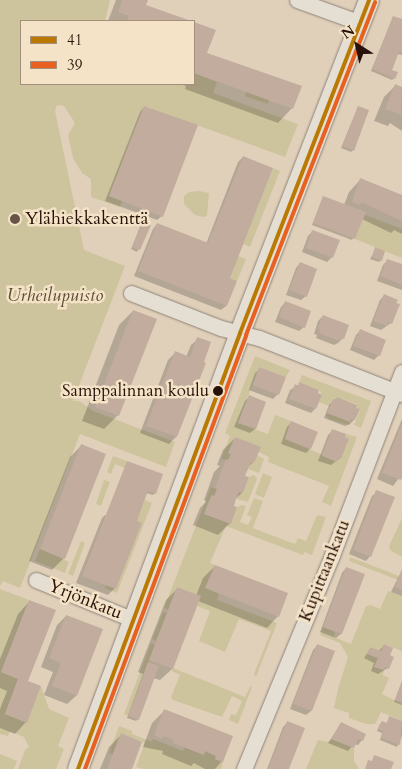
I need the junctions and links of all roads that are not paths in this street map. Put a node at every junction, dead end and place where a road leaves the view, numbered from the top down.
1 (297, 0) edge
2 (369, 0) edge
3 (361, 23) junction
4 (131, 293) dead end
5 (240, 334) junction
6 (402, 372) edge
7 (398, 393) edge
8 (36, 580) dead end
9 (134, 620) junction
10 (78, 769) edge
11 (244, 769) edge

1 - 3 street
2 - 3 main road
3 - 5 main road
4 - 5 street
5 - 7 street
5 - 9 main road
6 - 7 street, Kupittaankatu
7 - 11 street, Kupittaankatu
8 - 9 street, Yrjönkatu
9 - 10 main road

